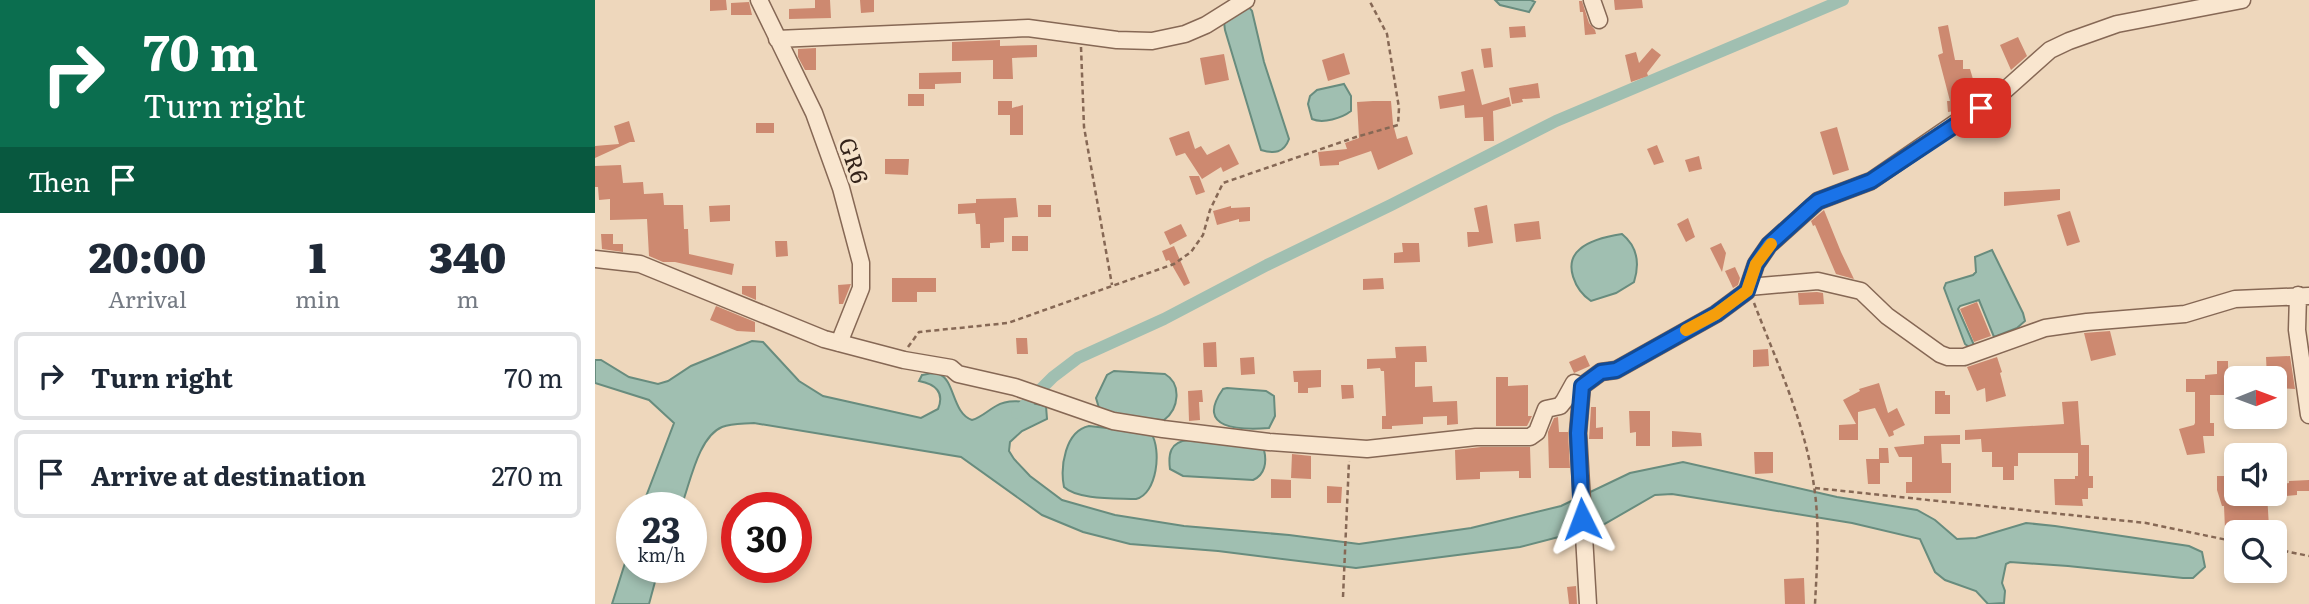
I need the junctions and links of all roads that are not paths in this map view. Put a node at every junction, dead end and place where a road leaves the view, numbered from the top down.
1 (759, 0) edge
2 (1246, 0) edge
3 (1593, 0) edge
4 (2242, 0) edge
5 (1599, 20) dead end
6 (778, 39) junction
7 (595, 259) edge
8 (1749, 287) junction
9 (2303, 295) edge
10 (839, 343) junction
11 (1582, 386) junction
12 (2309, 415) edge
13 (1588, 604) edge

1 - 6 street, GR6
2 - 6 street
3 - 5 street
4 - 8 street
6 - 10 street, GR6
7 - 10 street
8 - 9 street
8 - 11 street
9 - 12 street
10 - 11 street
11 - 13 street

